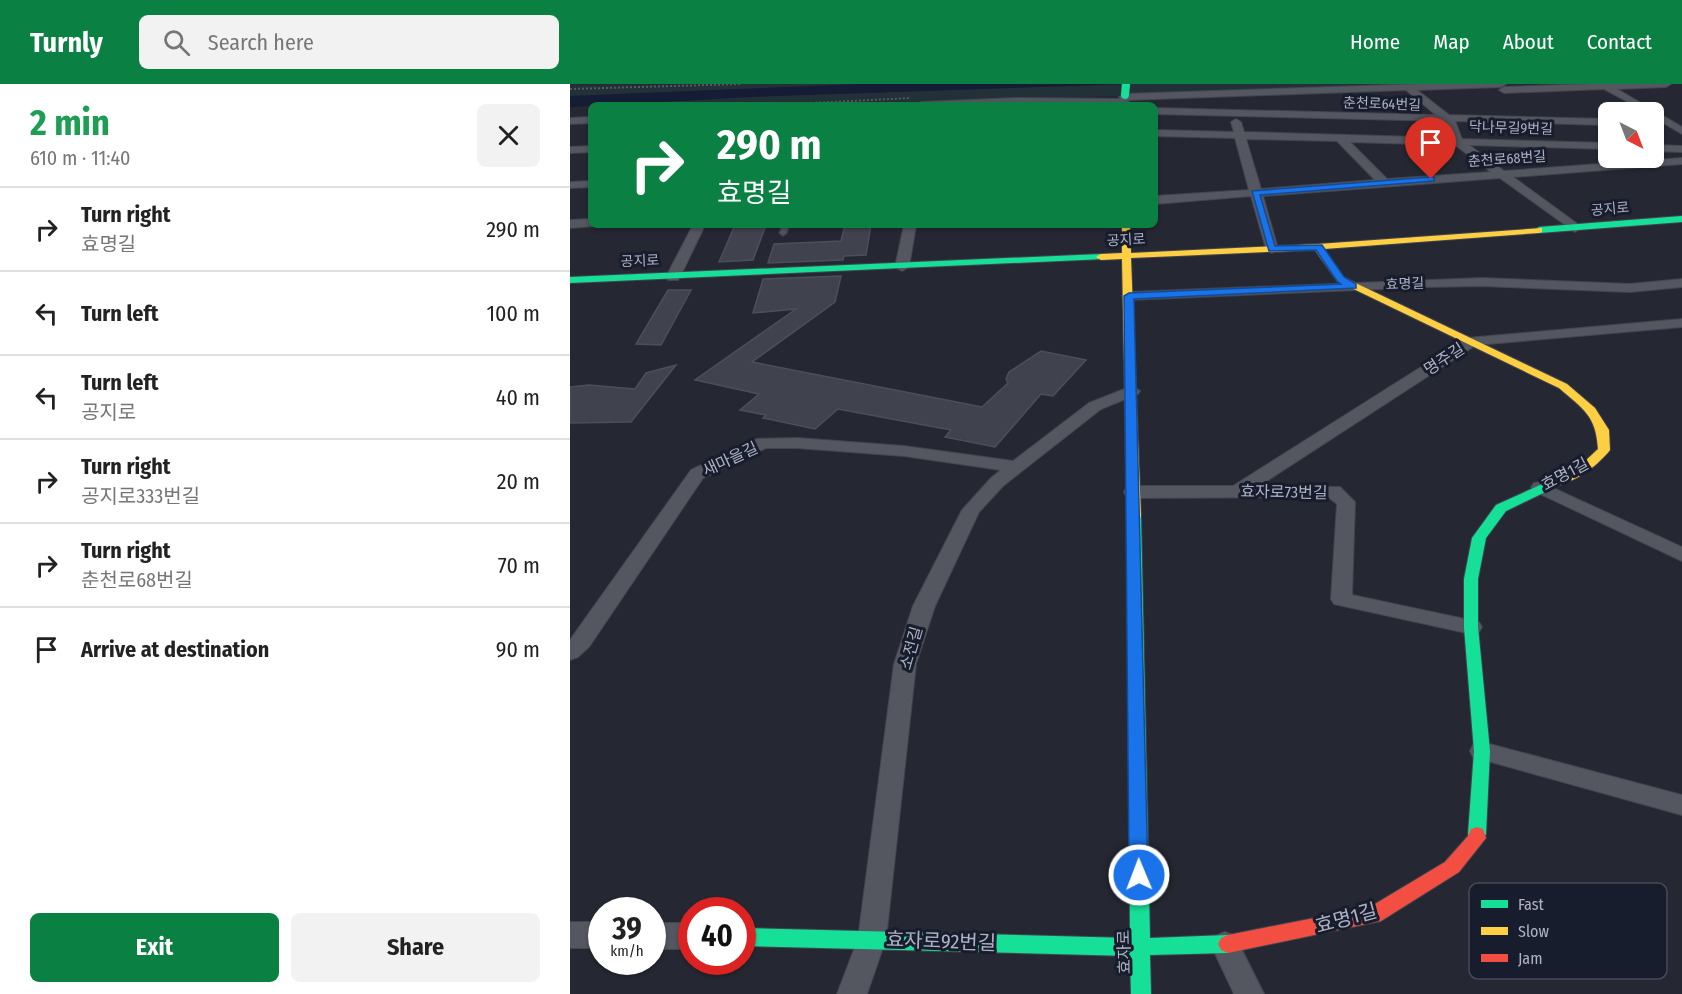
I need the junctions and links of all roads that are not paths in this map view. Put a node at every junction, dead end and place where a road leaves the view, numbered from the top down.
1 (1666, 84) edge
2 (1501, 86) edge
3 (1605, 86) junction
4 (1408, 87) junction
5 (1124, 96) edge
6 (994, 102) edge
7 (1635, 102) edge
8 (1158, 111) edge
9 (1234, 113) junction
10 (588, 120) edge
11 (1449, 120) junction
12 (1598, 122) edge
13 (1677, 122) edge
14 (572, 123) edge
15 (1682, 131) edge
16 (1158, 133) edge
17 (1238, 135) junction
18 (1340, 138) junction
19 (1458, 142) junction
20 (1598, 146) edge
21 (1664, 148) edge
22 (588, 149) edge
23 (1682, 149) edge
24 (570, 150) edge
25 (1682, 161) edge
26 (1503, 174) junction
27 (1383, 182) junction
28 (588, 184) edge
29 (570, 185) edge
30 (1255, 193) junction
31 (1158, 200) edge
32 (1682, 219) edge
33 (588, 223) edge
34 (570, 224) edge
35 (698, 228) edge
36 (785, 228) edge
37 (909, 228) edge
38 (1126, 228) edge
39 (1575, 228) junction
40 (783, 233) dead end
41 (1318, 247) junction
42 (1272, 249) junction
43 (1126, 256) junction
44 (902, 267) junction
45 (673, 277) junction
46 (570, 280) edge
47 (1682, 283) edge
48 (1352, 286) junction
49 (1129, 296) junction
50 (1682, 323) edge
51 (1472, 341) junction
52 (1132, 391) junction
53 (1017, 467) junction
54 (1540, 487) junction
55 (1238, 491) junction
56 (1133, 492) junction
57 (1682, 555) edge
58 (1471, 627) junction
59 (570, 652) edge
60 (1482, 751) junction
61 (1682, 805) edge
62 (570, 935) edge
63 (588, 935) edge
64 (756, 937) edge
65 (872, 939) junction
66 (1226, 945) junction
67 (1140, 947) junction
68 (852, 994) edge
69 (1141, 994) edge
70 (1249, 994) edge

1 - 3 street
2 - 3 street
2 - 4 street
3 - 7 street
4 - 5 street
4 - 11 street
5 - 6 street
8 - 9 street, 춘천로64번길
9 - 11 street, 춘천로64번길
9 - 17 street
10 - 14 street
11 - 12 street, 춘천로64번길
11 - 19 street
13 - 15 street
16 - 17 street, 닥나무길9번길
17 - 18 street, 닥나무길9번길
17 - 30 street
18 - 19 street, 닥나무길9번길
18 - 27 street
19 - 20 street, 닥나무길9번길
19 - 26 street
21 - 23 street
22 - 24 street
25 - 26 street, 춘천로68번길
26 - 27 street, 춘천로68번길
26 - 39 street
27 - 30 street, 춘천로68번길
28 - 29 street
30 - 31 street, 춘천로68번길
30 - 42 street
32 - 39 street, 공지로
33 - 34 street
35 - 45 street
36 - 40 lane
37 - 44 street
38 - 43 street, 효자로
39 - 41 street, 공지로
41 - 42 street, 공지로
41 - 48 street, 효명1길
42 - 43 street, 공지로
43 - 44 street, 공지로
43 - 49 street, 효자로
44 - 45 street, 공지로
45 - 46 street, 공지로
47 - 48 street, 효명길
48 - 49 street, 효명길
48 - 51 street, 효명1길
49 - 52 street, 효자로
50 - 51 street, 명주길
51 - 54 street, 효명1길
51 - 55 street, 명주길
52 - 53 street, 소전길
52 - 56 street, 효자로
53 - 59 street, 새마을길
53 - 65 street, 소전길
54 - 57 street
54 - 58 street, 효명1길
55 - 56 street, 효자로73번길
55 - 58 street, 효자로73번길
56 - 67 street, 효자로
58 - 60 street, 효명1길
60 - 61 street
60 - 66 street, 효명1길
62 - 63 street
64 - 65 street, 효자로92번길
65 - 67 street, 효자로92번길
65 - 68 street, 소전길
66 - 67 street, 효명1길
66 - 70 street
67 - 69 street, 효자로

